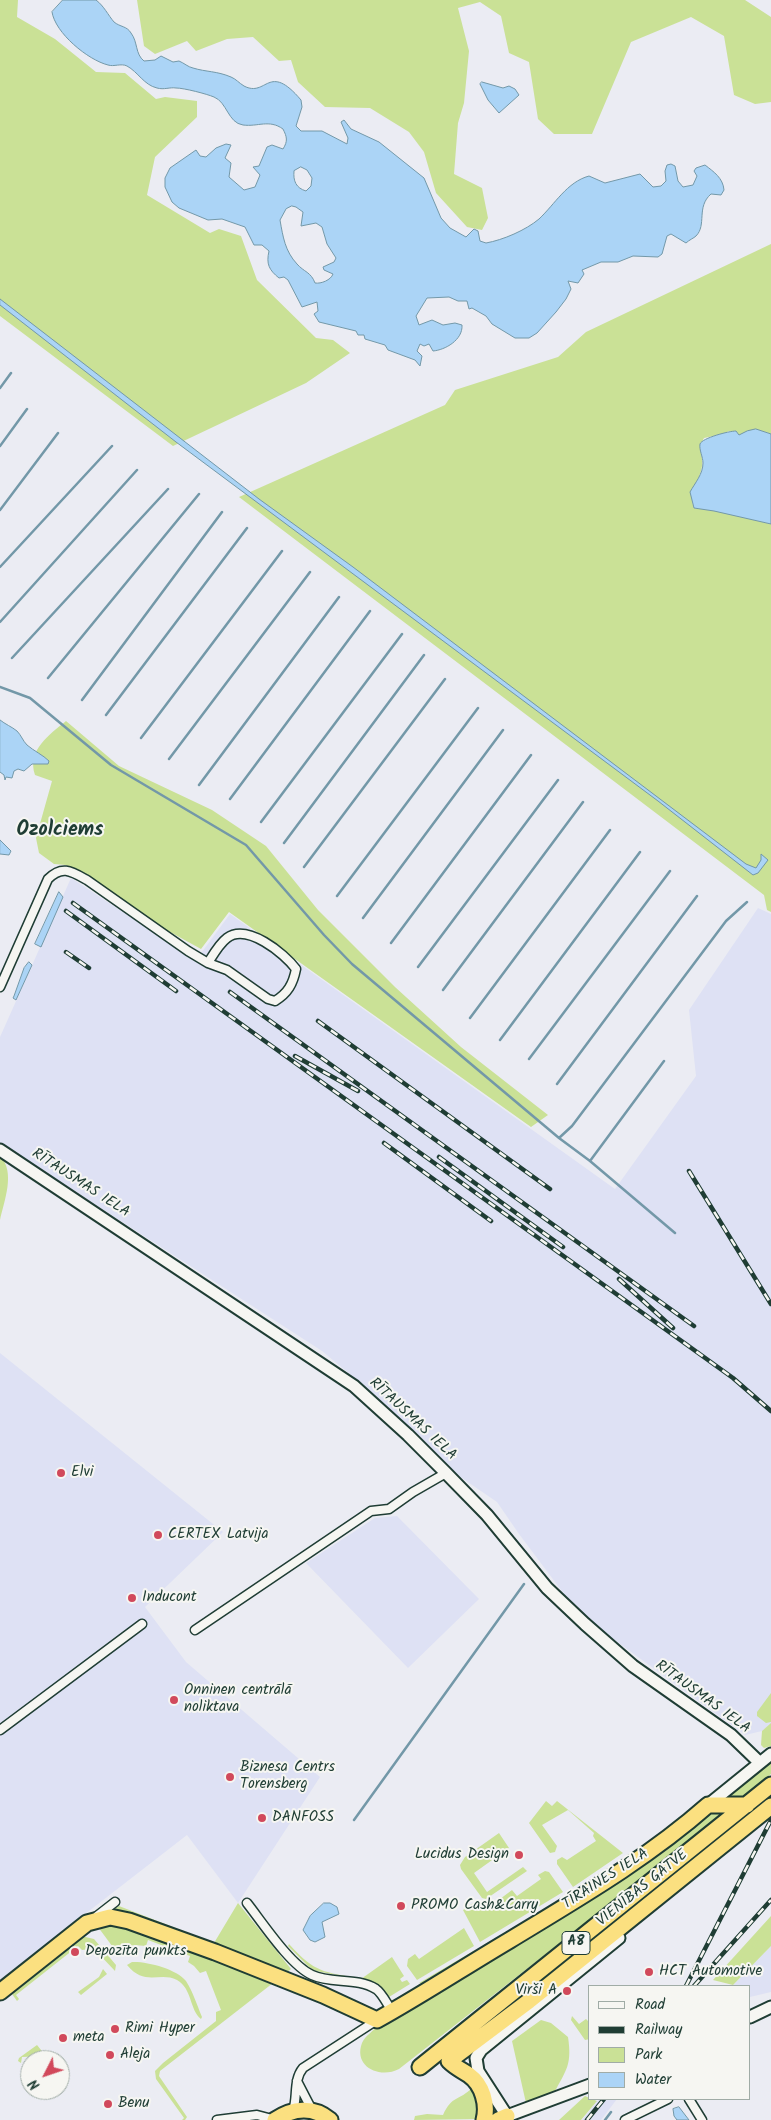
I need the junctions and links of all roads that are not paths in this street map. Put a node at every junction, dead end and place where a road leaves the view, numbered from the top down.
1 (208, 963) junction
2 (0, 987) edge
3 (0, 1150) edge
4 (446, 1473) junction
5 (142, 1624) dead end
6 (195, 1630) dead end
7 (0, 1730) edge
8 (771, 1754) edge
9 (760, 1763) junction
10 (771, 1785) edge
11 (708, 1805) junction
12 (747, 1805) junction
13 (771, 1806) edge
14 (702, 1861) junction
15 (115, 1902) dead end
16 (247, 1903) dead end
17 (87, 1923) junction
18 (0, 1992) edge
19 (771, 2007) edge
20 (392, 2011) junction
21 (751, 2017) edge
22 (376, 2020) junction
23 (420, 2067) dead end
24 (297, 2081) junction
25 (588, 2087) edge
26 (666, 2100) edge
27 (690, 2100) edge
28 (293, 2111) junction
29 (312, 2111) junction
30 (249, 2118) edge
31 (502, 2118) edge
32 (217, 2120) edge
33 (276, 2120) edge
34 (330, 2120) edge
35 (484, 2120) edge
36 (625, 2120) edge
37 (702, 2120) edge

1 - 1 street
1 - 2 street
3 - 4 street, RĪTAUSMAS IELA
4 - 6 street
4 - 9 street, RĪTAUSMAS IELA
5 - 7 street
8 - 9 street, TĪRAINES IELA
9 - 11 street, TĪRAINES IELA
10 - 12 highway, VIENĪBAS GATVE / A8
11 - 12 highway
11 - 20 highway, TĪRAINES IELA
12 - 23 highway, VIENĪBAS GATVE / A8
13 - 14 highway, VIENĪBAS GATVE / A8
14 - 31 street, VIENĪBAS GATVE
14 - 35 highway, VIENĪBAS GATVE / A8
15 - 17 street
16 - 20 street
17 - 18 highway
17 - 22 highway
19 - 21 street
20 - 22 highway, TĪRAINES IELA
22 - 24 street
24 - 28 street
24 - 29 street
25 - 31 street, VIENĪBAS GATVE
26 - 36 street
27 - 37 street
28 - 29 highway
28 - 33 highway
29 - 34 highway
30 - 32 street
30 - 33 street

